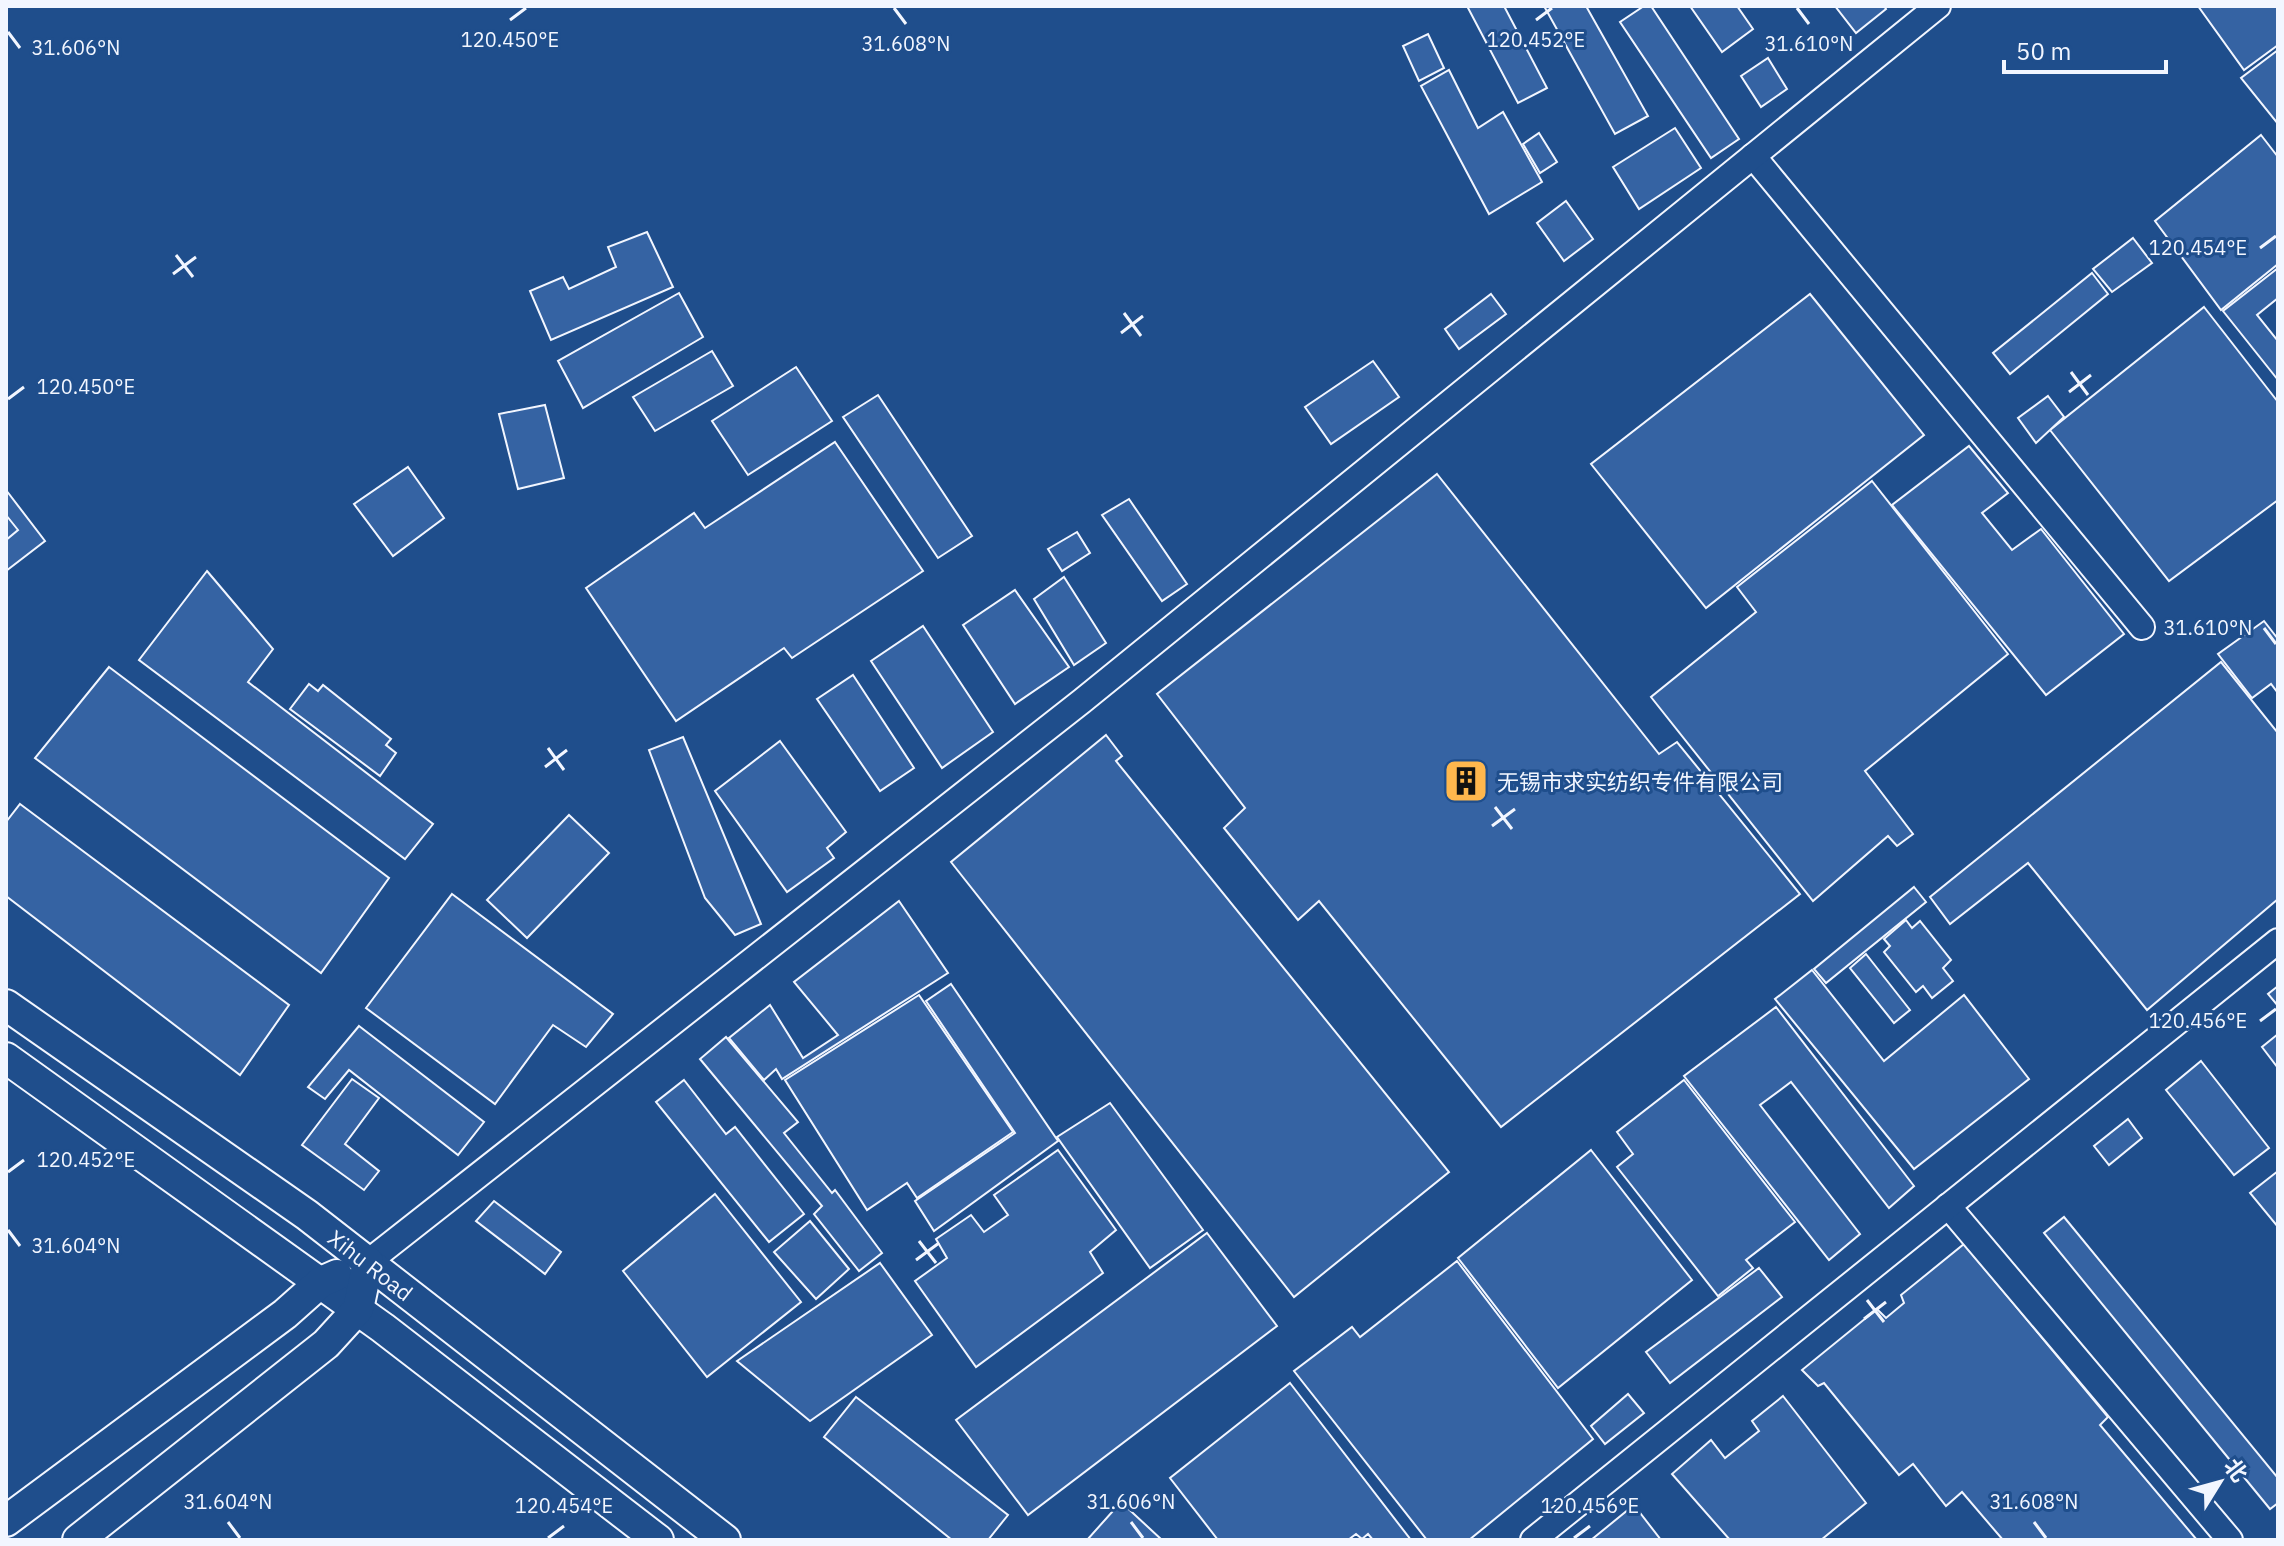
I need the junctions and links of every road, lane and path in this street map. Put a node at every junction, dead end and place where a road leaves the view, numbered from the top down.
1 (1938, 6) edge
2 (1753, 156) junction
3 (2142, 627) dead end
4 (2278, 941) edge
5 (6, 1005) edge
6 (6, 1058) edge
7 (1948, 1206) junction
8 (368, 1262) junction
9 (321, 1282) junction
10 (358, 1309) junction
11 (6, 1521) edge
12 (78, 1540) edge
13 (658, 1540) edge
14 (725, 1540) edge
15 (1533, 1540) edge
16 (2230, 1540) edge

1 - 2 street
2 - 3 street
2 - 8 street
4 - 7 street
5 - 8 main road, Xihu Road
6 - 9 main road, Xihu Road
7 - 15 street
7 - 16 street
8 - 9 main road
8 - 10 main road
8 - 14 main road, Xihu Road
9 - 10 main road, Xihu Road
9 - 11 main road
10 - 12 main road
10 - 13 main road, Xihu Road

